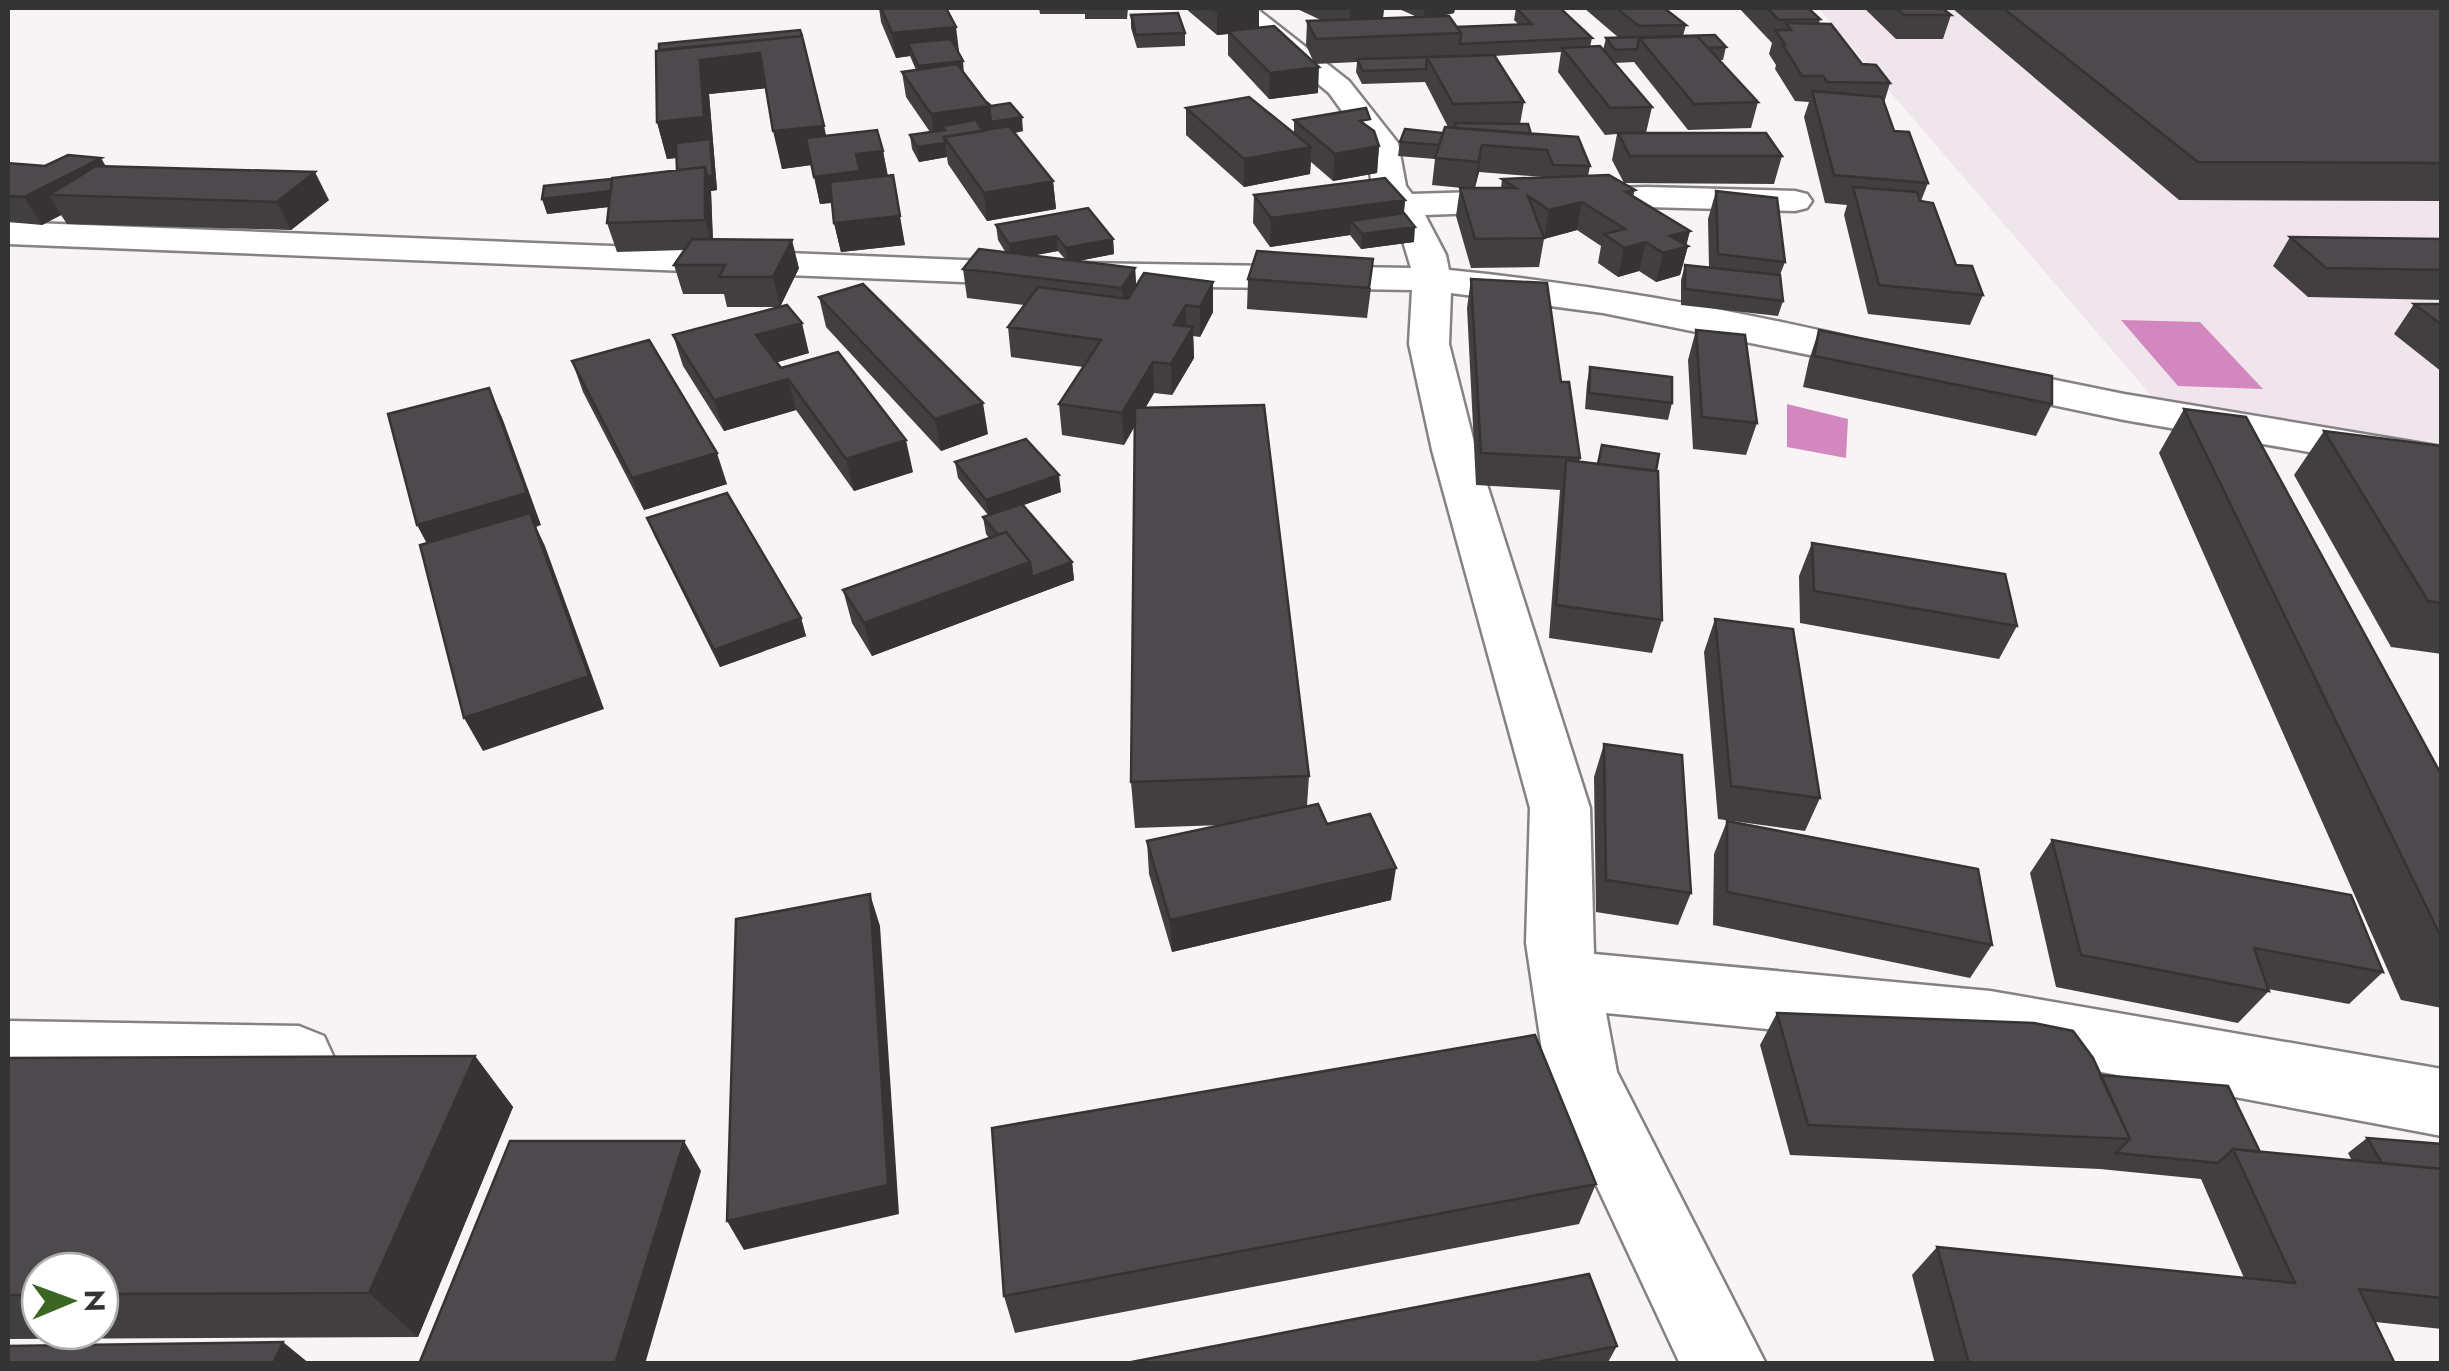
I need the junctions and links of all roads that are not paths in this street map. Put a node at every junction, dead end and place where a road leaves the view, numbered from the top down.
1 (1240, 8) edge
2 (1795, 201) dead end
3 (1402, 205) junction
4 (8, 233) edge
5 (1432, 280) junction
6 (2442, 461) edge
7 (1564, 980) junction
8 (8, 1053) edge
9 (357, 1059) edge
10 (2442, 1103) edge
11 (1724, 1364) edge

1 - 3 street
2 - 3 street
3 - 5 street
4 - 5 street
5 - 6 street
5 - 7 street
7 - 10 street
7 - 11 street
8 - 9 street

